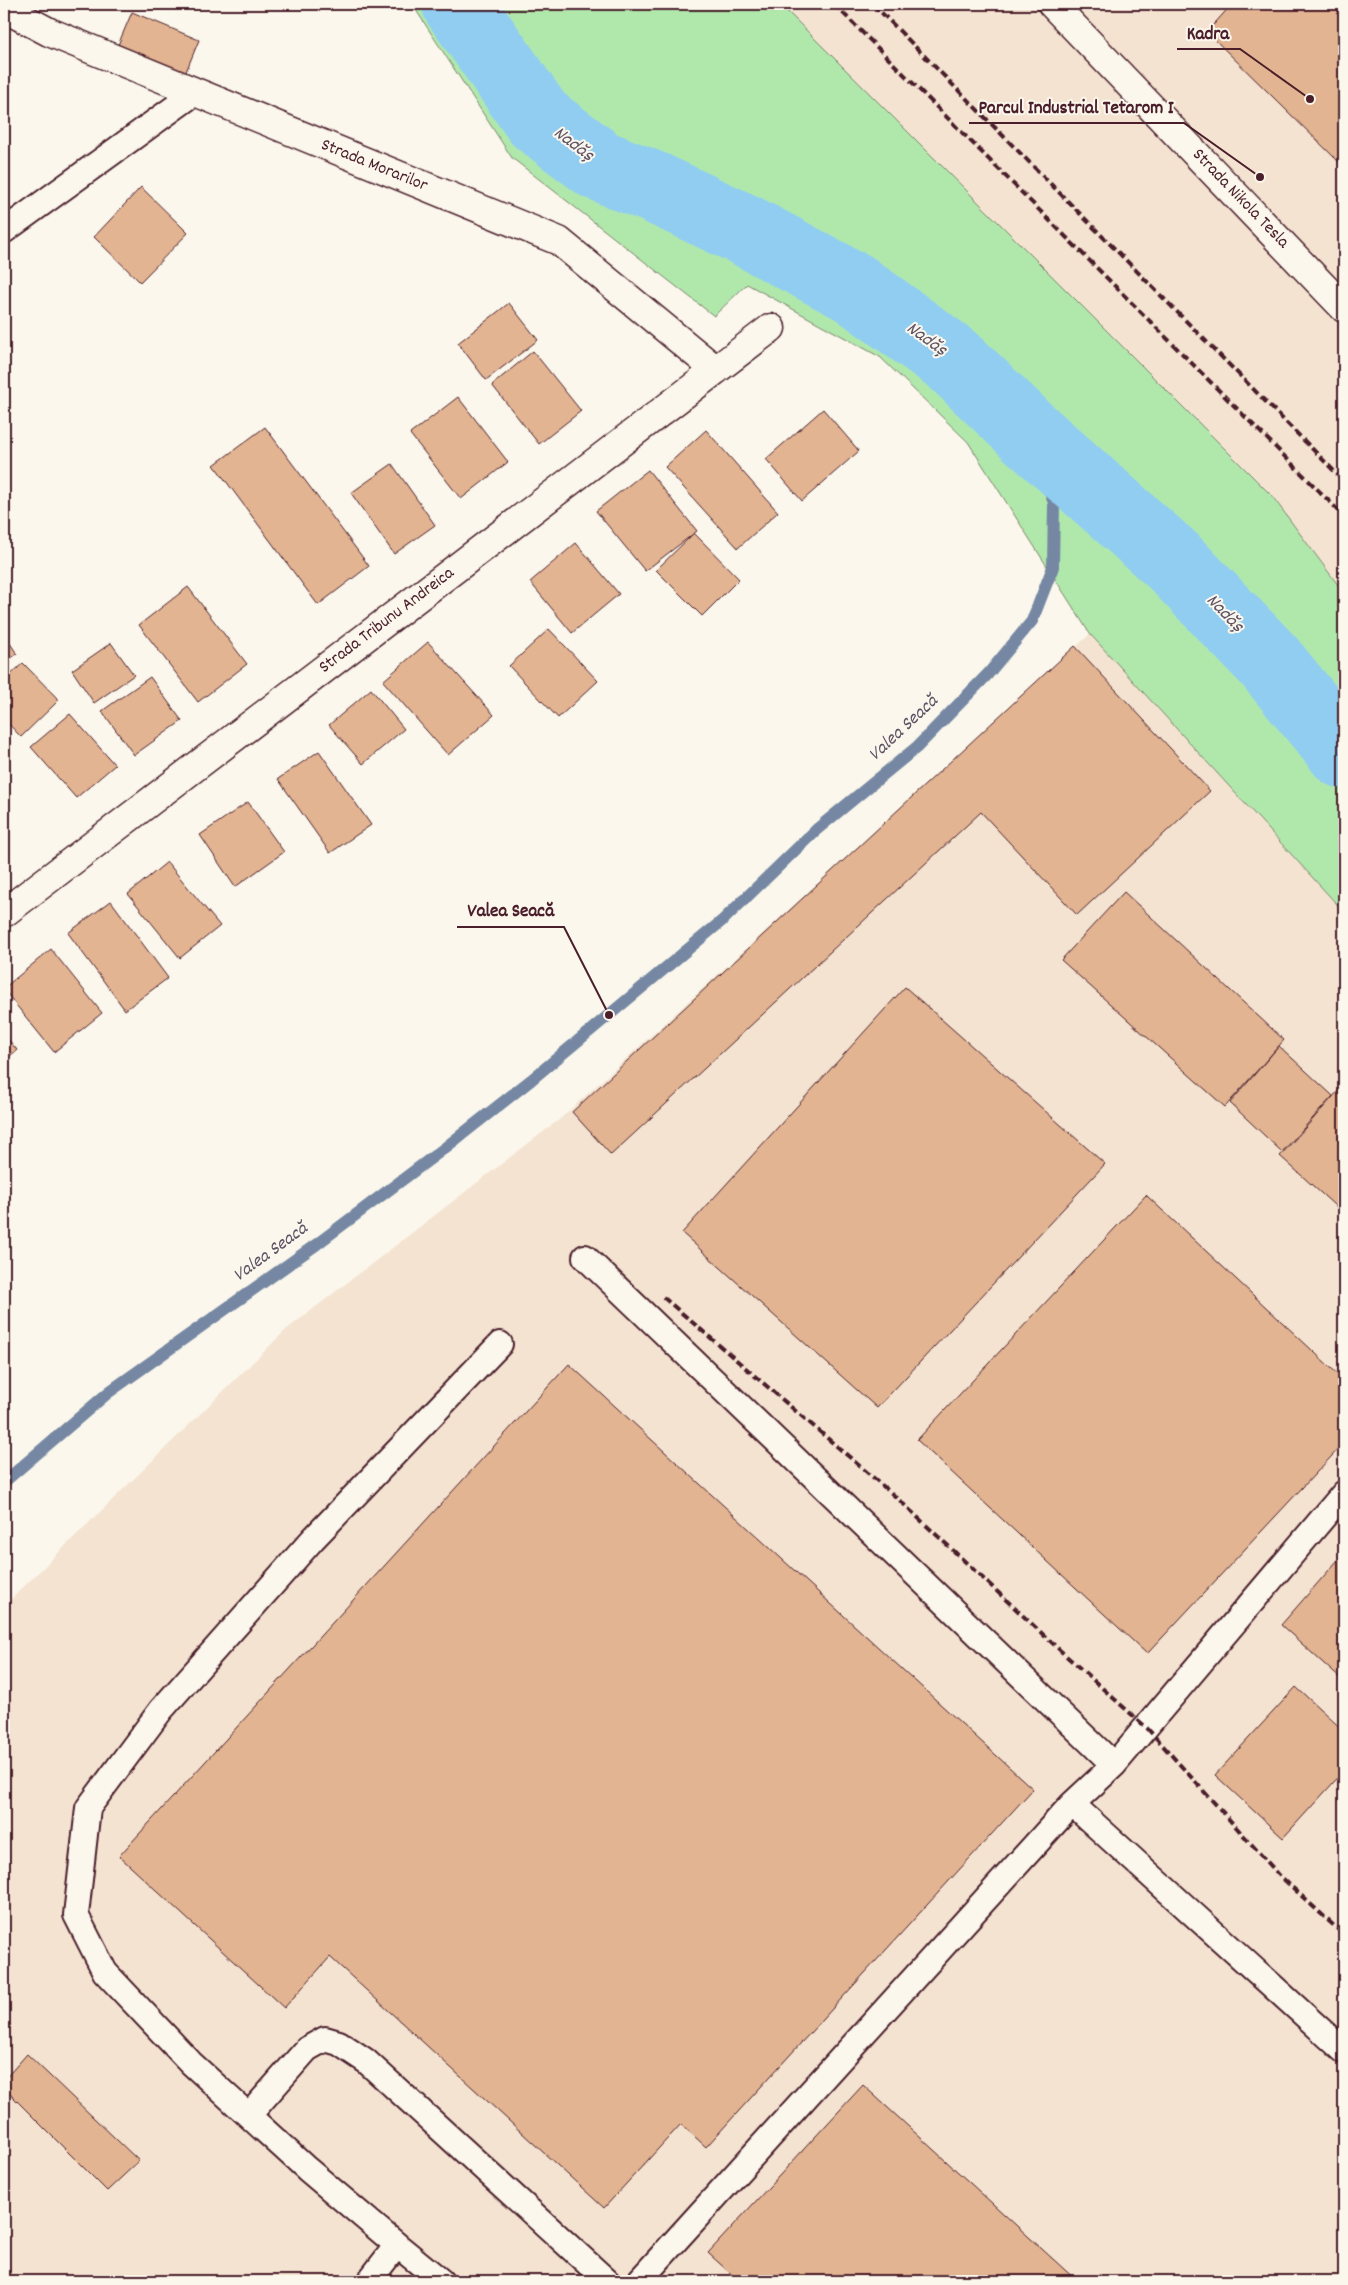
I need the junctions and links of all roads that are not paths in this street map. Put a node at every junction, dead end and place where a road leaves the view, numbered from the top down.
1 (1052, 4) edge
2 (4, 8) edge
3 (196, 92) junction
4 (4, 231) edge
5 (1344, 308) edge
6 (771, 328) dead end
7 (716, 370) junction
8 (4, 913) edge
9 (585, 1257) dead end
10 (500, 1344) dead end
11 (1344, 1494) edge
12 (1114, 1764) junction
13 (1072, 1804) junction
14 (1344, 2050) edge
15 (249, 2115) junction
16 (397, 2245) junction
17 (369, 2281) edge
18 (441, 2281) edge
19 (607, 2281) edge
20 (639, 2281) edge

1 - 5 street, Strada Nikola Tesla
2 - 3 street, Strada Morarilor
3 - 4 lane
3 - 7 street, Strada Morarilor
6 - 7 street, Strada Tribunu Andreica
7 - 8 street, Strada Tribunu Andreica
9 - 12 lane
10 - 15 lane
11 - 12 lane
12 - 13 lane
13 - 14 lane
13 - 20 lane
15 - 16 lane
15 - 19 lane
16 - 17 lane
16 - 18 lane

